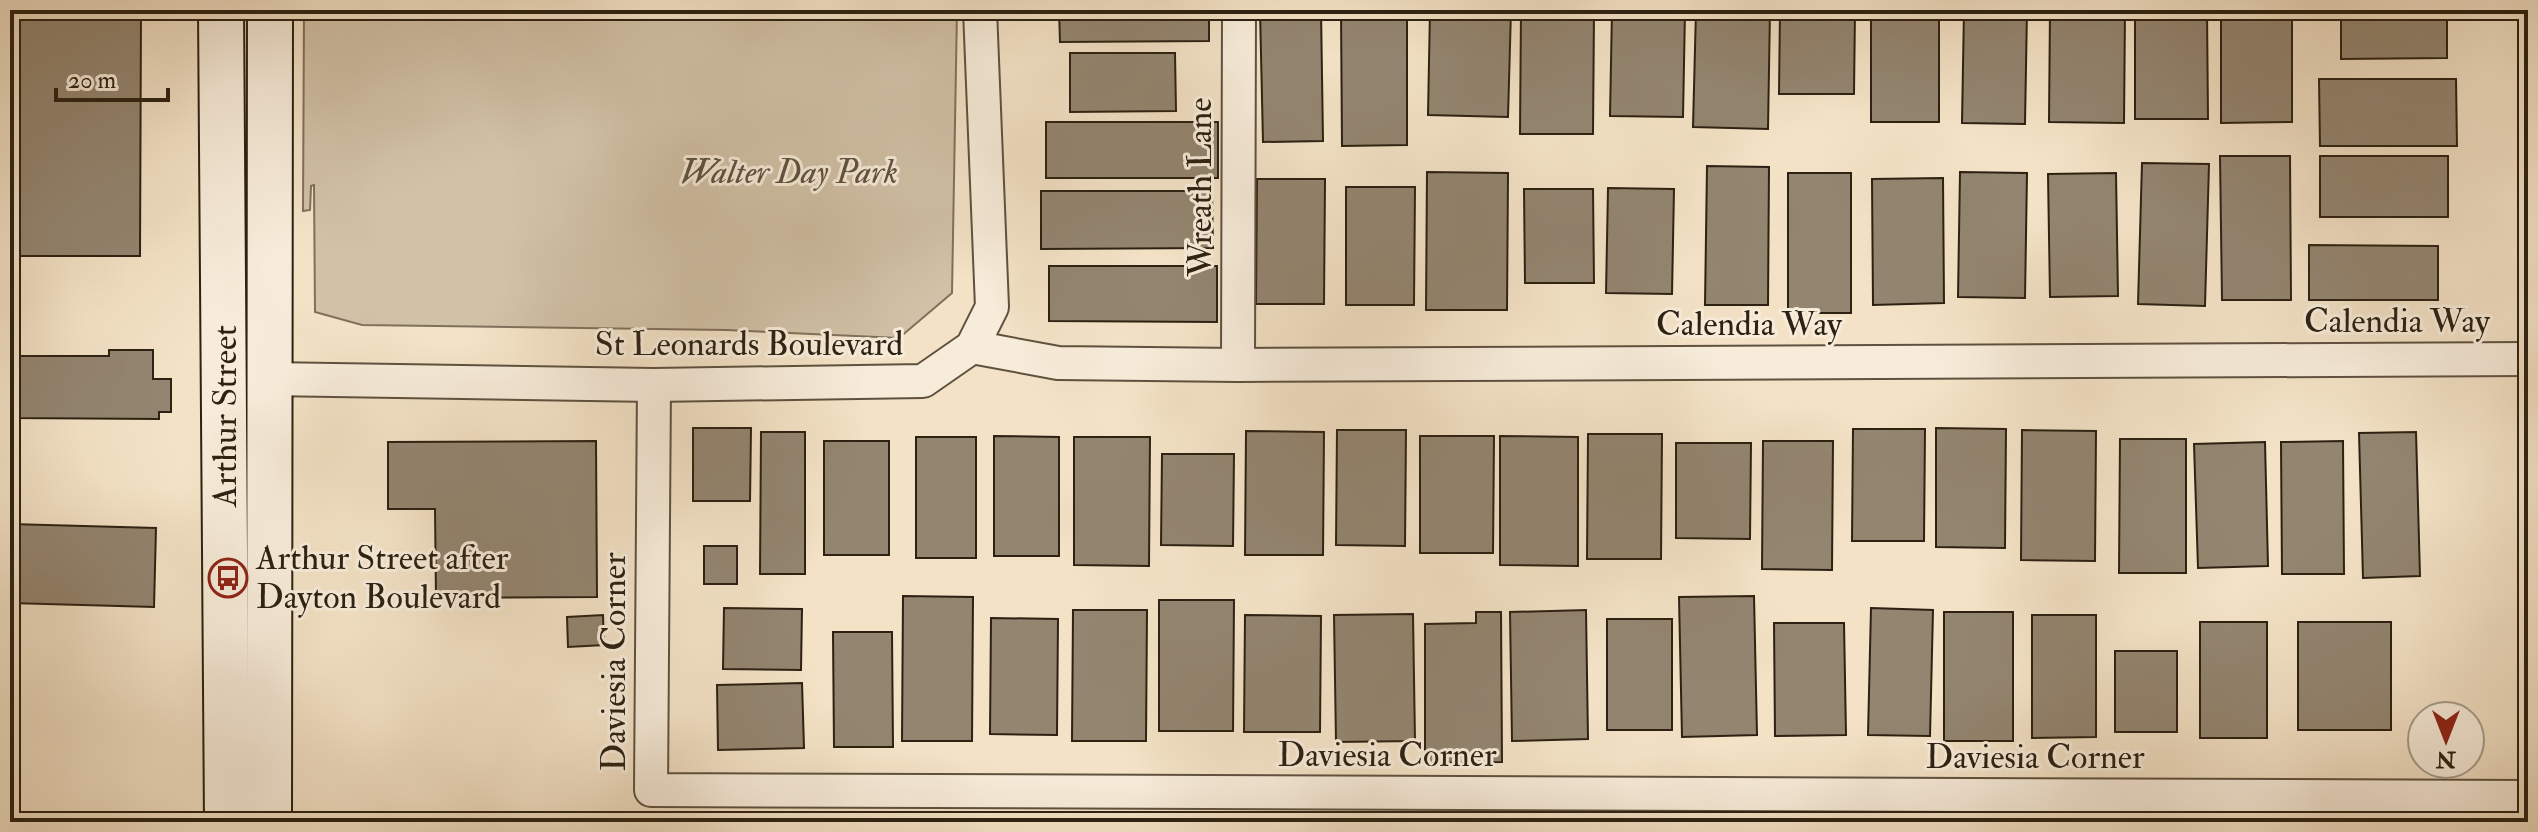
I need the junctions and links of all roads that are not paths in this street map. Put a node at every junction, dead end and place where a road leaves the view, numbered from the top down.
1 (221, 10) edge
2 (270, 10) edge
3 (980, 10) edge
4 (1239, 10) edge
5 (972, 347) junction
6 (2528, 359) edge
7 (1238, 365) junction
8 (269, 379) junction
9 (654, 385) junction
10 (2528, 797) edge
11 (227, 822) edge
12 (269, 822) edge

1 - 11 street, Arthur Street
2 - 8 street, Arthur Street
3 - 5 street, St Leonards Boulevard
4 - 7 street, Wreath Lane
5 - 7 street, Calendia Way
5 - 9 street, St Leonards Boulevard
6 - 7 street, Calendia Way
8 - 9 street, St Leonards Boulevard
8 - 12 street, Arthur Street
9 - 10 street, Daviesia Corner

